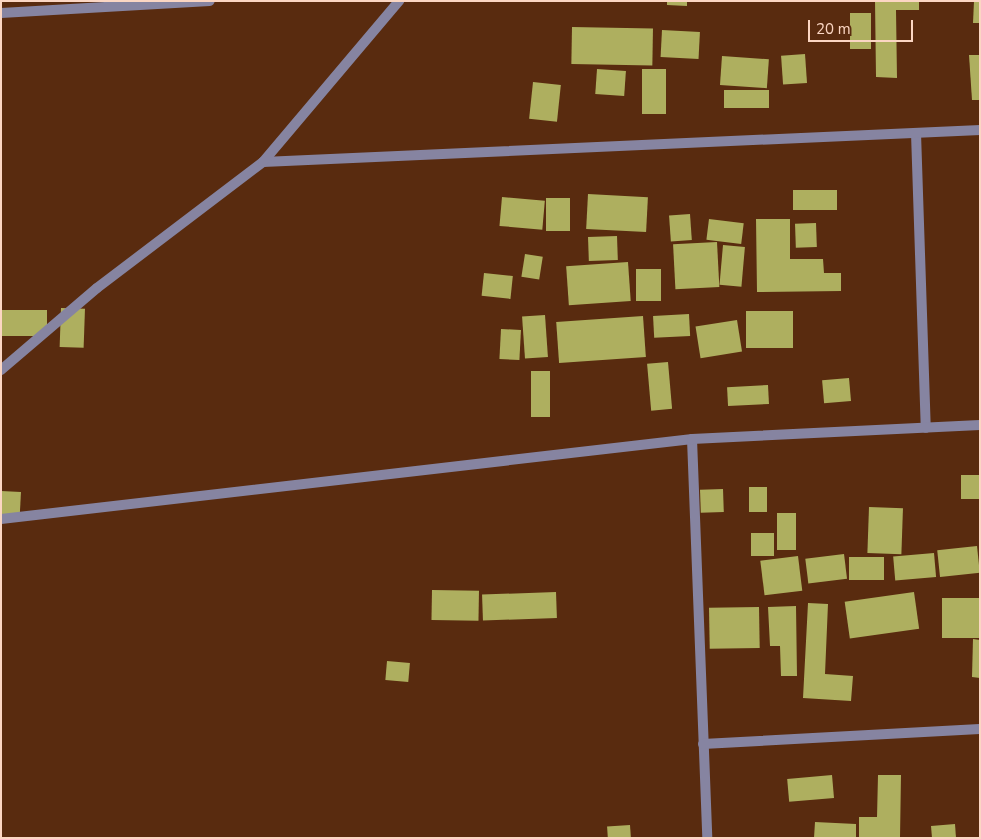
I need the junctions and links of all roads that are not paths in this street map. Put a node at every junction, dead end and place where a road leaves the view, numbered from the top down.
1 (210, 1) edge
2 (399, 1) edge
3 (1, 13) edge
4 (980, 130) edge
5 (916, 133) junction
6 (263, 162) junction
7 (1, 370) edge
8 (980, 425) edge
9 (926, 428) junction
10 (692, 439) junction
11 (1, 519) edge
12 (980, 729) edge
13 (703, 744) junction
14 (707, 838) edge

1 - 3 street
2 - 6 street
4 - 5 street
5 - 6 street
5 - 9 street
6 - 7 street
8 - 9 street
9 - 10 street
10 - 11 street
10 - 13 street
12 - 13 street
13 - 14 street

